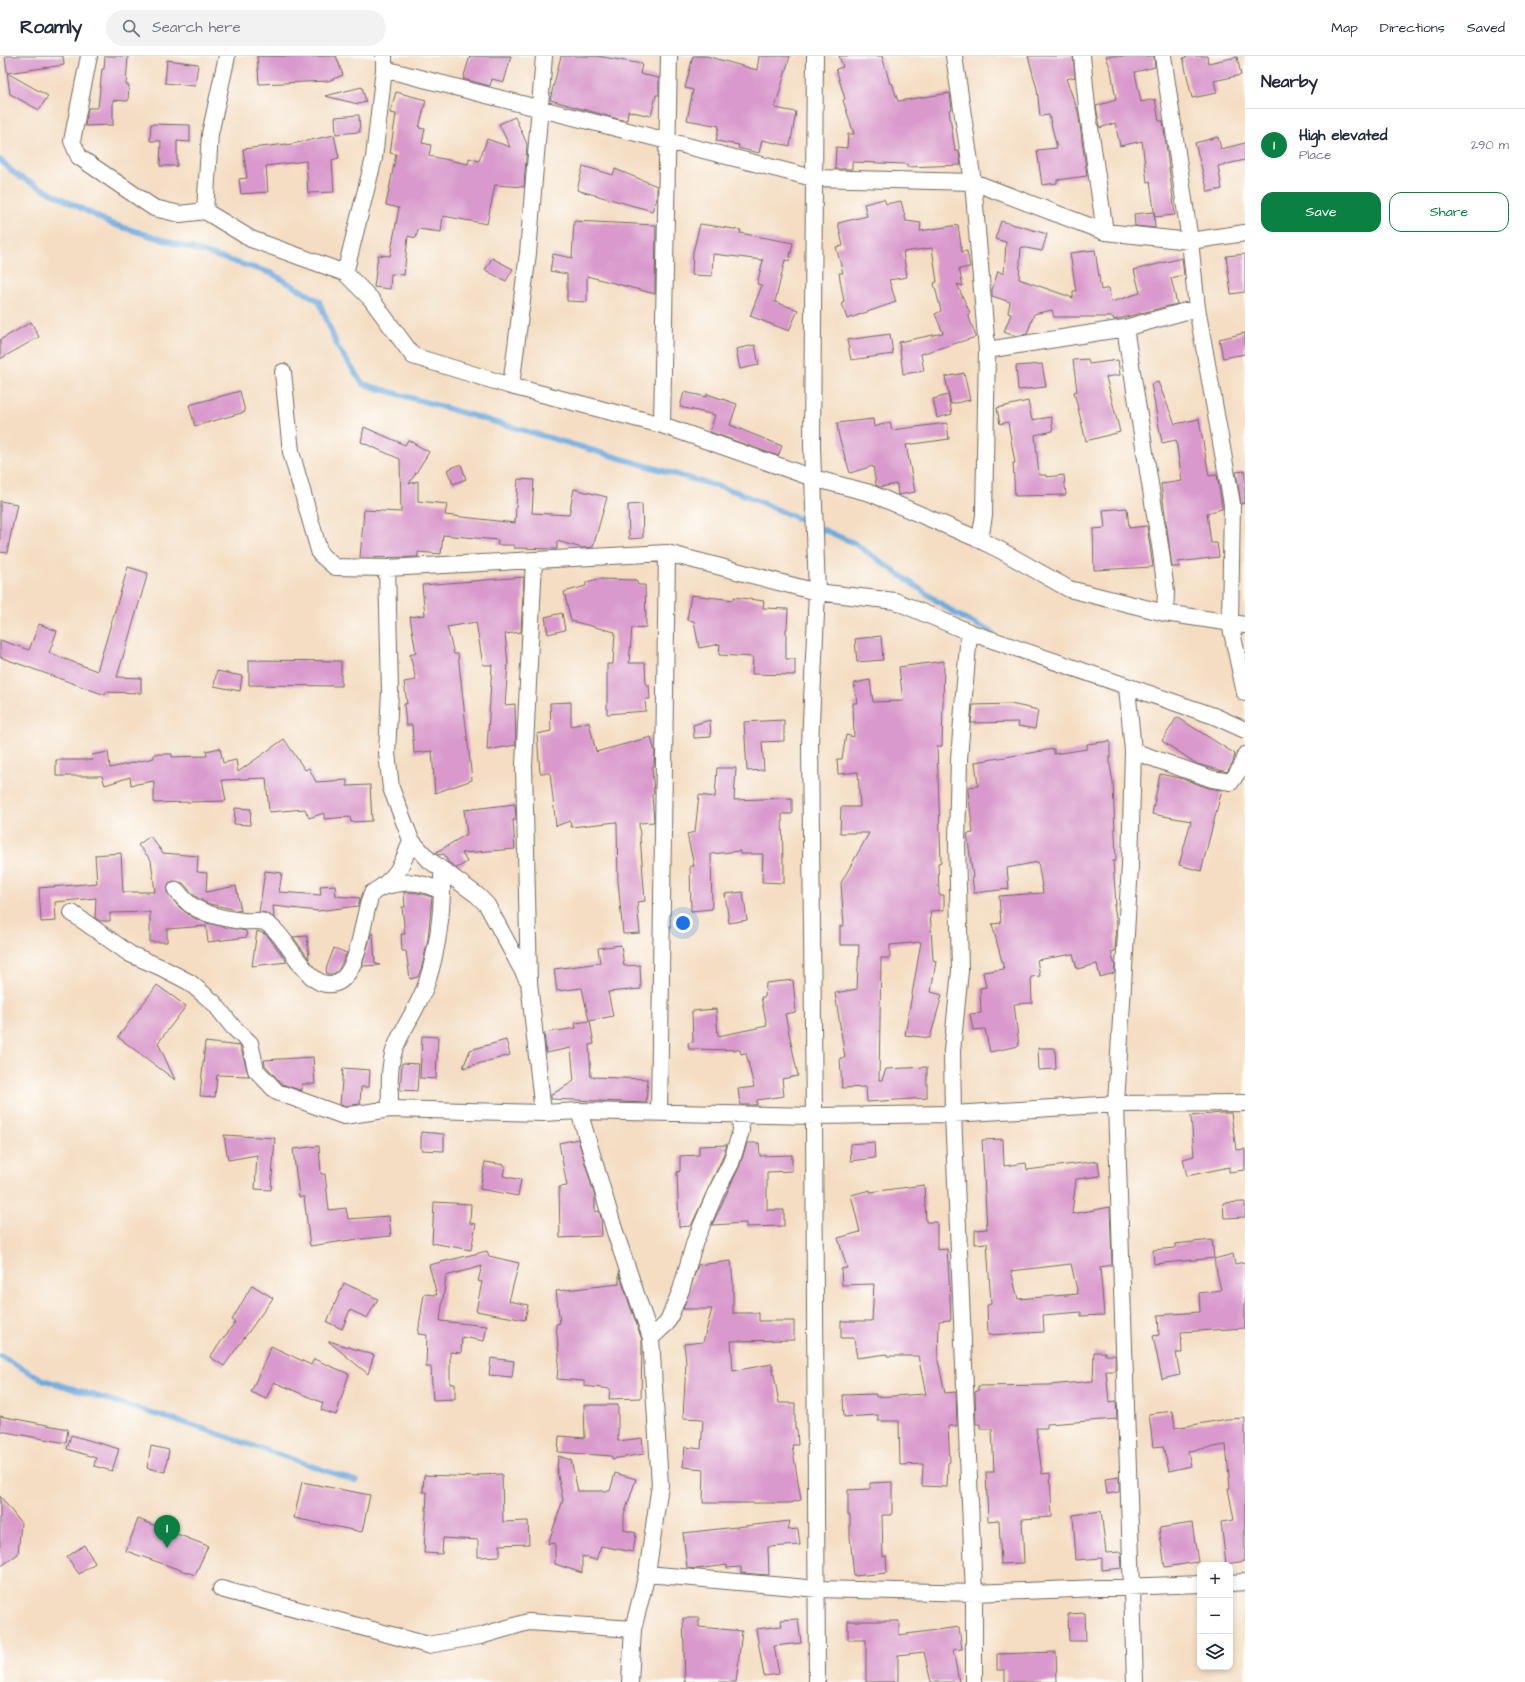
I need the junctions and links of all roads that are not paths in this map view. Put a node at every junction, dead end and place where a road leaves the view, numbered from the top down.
1 (89, 56) edge
2 (227, 56) edge
3 (544, 56) edge
4 (669, 56) edge
5 (815, 56) edge
6 (954, 56) edge
7 (1082, 56) edge
8 (1163, 56) edge
9 (384, 62) edge
10 (541, 108) junction
11 (667, 140) junction
12 (813, 178) junction
13 (974, 182) junction
14 (205, 211) junction
15 (1105, 232) junction
16 (1245, 233) edge
17 (1190, 241) junction
18 (345, 273) junction
19 (1197, 308) junction
20 (1125, 328) junction
21 (987, 350) junction
22 (283, 372) dead end
23 (511, 386) junction
24 (662, 425) junction
25 (813, 478) junction
26 (980, 540) junction
27 (667, 553) junction
28 (534, 560) junction
29 (387, 568) junction
30 (817, 592) junction
31 (1165, 613) junction
32 (1238, 624) edge
33 (969, 632) junction
34 (1127, 687) junction
35 (1245, 693) edge
36 (1245, 730) edge
37 (1133, 751) junction
38 (1245, 755) edge
39 (411, 840) junction
40 (442, 870) junction
41 (383, 886) junction
42 (176, 890) dead end
43 (442, 891) junction
44 (72, 913) dead end
45 (529, 982) junction
46 (1245, 1103) edge
47 (1116, 1104) junction
48 (390, 1109) junction
49 (579, 1111) junction
50 (543, 1113) junction
51 (659, 1113) junction
52 (953, 1114) junction
53 (740, 1115) junction
54 (814, 1116) junction
55 (651, 1338) junction
56 (647, 1574) junction
57 (1245, 1582) edge
58 (1233, 1583) edge
59 (1197, 1584) edge
60 (1132, 1586) junction
61 (221, 1589) dead end
62 (818, 1589) junction
63 (974, 1593) junction
64 (633, 1629) junction
65 (630, 1682) edge
66 (817, 1682) edge
67 (974, 1682) edge
68 (1135, 1682) edge

1 - 14 street
2 - 14 street
3 - 10 street
4 - 11 street
5 - 12 street
6 - 13 street
7 - 15 street
8 - 17 street
9 - 10 street
9 - 18 street
10 - 11 street
10 - 23 street
11 - 12 street
11 - 24 street
12 - 13 street
12 - 25 street
13 - 15 street
13 - 21 street
14 - 18 street
15 - 17 street
16 - 17 street
17 - 19 street
18 - 23 street
19 - 20 street
19 - 32 street
20 - 21 street
20 - 31 street
21 - 26 street
22 - 29 street
23 - 24 street
24 - 25 street
25 - 26 street
25 - 30 street
26 - 31 street
27 - 28 street
27 - 30 street
27 - 51 street
28 - 29 street
28 - 45 street
29 - 39 street
30 - 33 street
30 - 54 street
31 - 32 street
32 - 35 street
33 - 34 street
33 - 52 street
34 - 36 street
34 - 37 street
37 - 38 street
37 - 47 street
39 - 40 street
39 - 41 street
40 - 43 street
40 - 45 street
41 - 42 street
41 - 43 street
43 - 48 street
44 - 48 street
45 - 50 street
46 - 47 street
47 - 52 street
47 - 60 street
48 - 50 street
49 - 50 street
49 - 51 street
49 - 55 street
51 - 53 street
52 - 54 street
52 - 63 street
53 - 54 street
53 - 55 street
54 - 62 street
55 - 56 street
56 - 62 street
56 - 64 street
57 - 58 street
59 - 60 street
60 - 63 street
60 - 68 street
61 - 64 street
62 - 63 street
62 - 66 street
63 - 67 street
64 - 65 street

